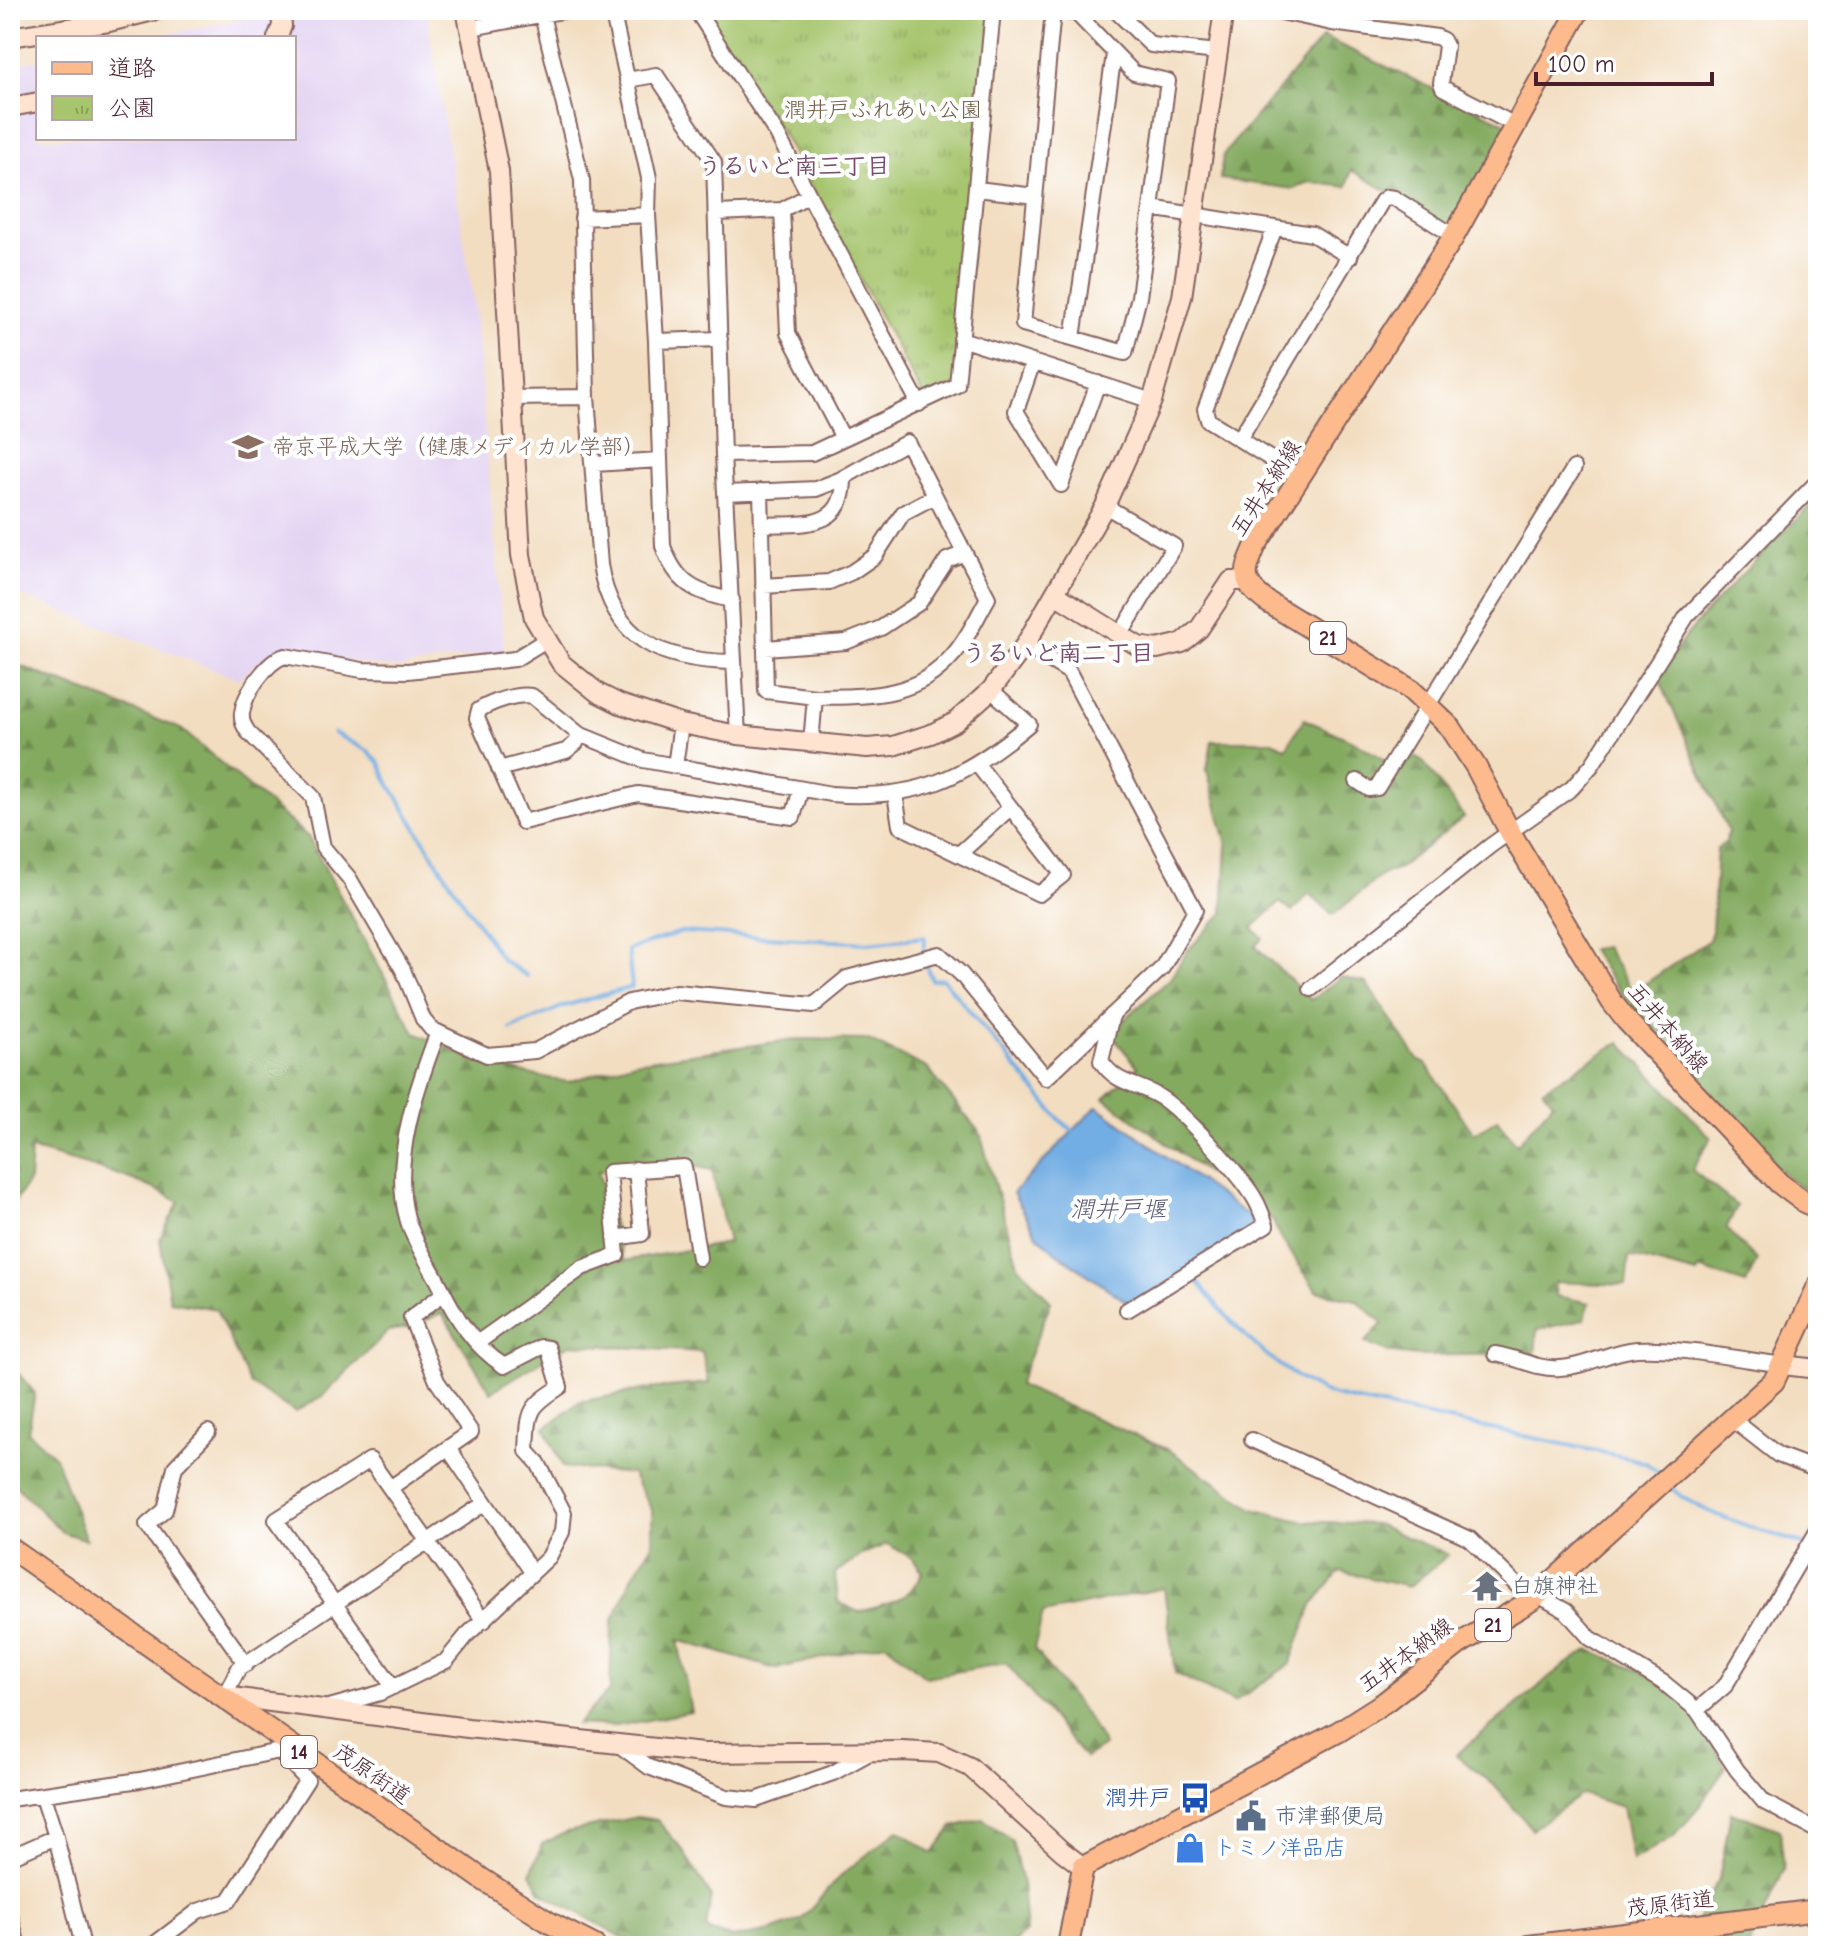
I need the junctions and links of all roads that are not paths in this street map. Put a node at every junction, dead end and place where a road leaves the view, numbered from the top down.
1 (157, 10) edge
2 (281, 10) edge
3 (567, 10) edge
4 (612, 10) edge
5 (696, 10) edge
6 (993, 10) edge
7 (1115, 10) edge
8 (1224, 10) edge
9 (1272, 10) edge
10 (1579, 10) edge
11 (542, 15) junction
12 (469, 19) edge
13 (278, 36) edge
14 (10, 37) edge
15 (1218, 52) junction
16 (1114, 54) junction
17 (627, 80) junction
18 (36, 103) edge
19 (10, 110) edge
20 (1517, 126) junction
21 (977, 189) junction
22 (809, 195) junction
23 (1035, 196) junction
24 (1151, 208) junction
25 (782, 210) junction
26 (717, 213) junction
27 (648, 215) junction
28 (1195, 216) junction
29 (582, 218) junction
30 (1275, 228) junction
31 (1454, 236) junction
32 (1350, 257) junction
33 (1073, 338) junction
34 (720, 339) junction
35 (961, 339) junction
36 (656, 341) junction
37 (1033, 362) junction
38 (1098, 383) junction
39 (587, 397) junction
40 (510, 398) junction
41 (1152, 401) junction
42 (919, 404) junction
43 (843, 438) junction
44 (1240, 438) junction
45 (723, 455) junction
46 (660, 460) junction
47 (594, 464) junction
48 (1574, 468) dead end
49 (844, 477) junction
50 (1300, 477) junction
51 (1818, 481) edge
52 (761, 491) junction
53 (726, 493) junction
54 (935, 496) junction
55 (1105, 506) junction
56 (762, 525) junction
57 (965, 553) junction
58 (1246, 581) junction
59 (763, 586) junction
60 (1055, 594) junction
61 (732, 600) junction
62 (1120, 635) junction
63 (546, 640) junction
64 (1025, 645) junction
65 (765, 648) junction
66 (733, 662) junction
67 (991, 690) junction
68 (815, 697) junction
69 (1429, 705) junction
70 (681, 724) junction
71 (579, 734) junction
72 (738, 735) junction
73 (811, 743) junction
74 (977, 764) junction
75 (675, 766) junction
76 (499, 769) junction
77 (1357, 781) dead end
78 (801, 789) junction
79 (895, 794) junction
80 (1010, 808) junction
81 (1510, 832) junction
82 (959, 854) junction
83 (1311, 989) dead end
84 (1112, 1015) junction
85 (438, 1032) junction
86 (636, 1169) junction
87 (1818, 1208) edge
88 (615, 1238) junction
89 (699, 1258) dead end
90 (1818, 1286) edge
91 (444, 1293) junction
92 (1127, 1310) dead end
93 (477, 1343) junction
94 (1495, 1354) dead end
95 (1783, 1365) junction
96 (1818, 1369) edge
97 (1732, 1419) junction
98 (208, 1432) dead end
99 (1252, 1440) dead end
100 (448, 1448) junction
101 (1818, 1470) edge
102 (390, 1488) junction
103 (485, 1503) junction
104 (1818, 1530) edge
105 (427, 1541) junction
106 (10, 1548) edge
107 (532, 1572) junction
108 (1535, 1598) junction
109 (335, 1604) junction
110 (484, 1621) junction
111 (246, 1664) junction
112 (393, 1687) junction
113 (224, 1696) junction
114 (318, 1710) junction
115 (1697, 1710) junction
116 (615, 1743) junction
117 (281, 1746) junction
118 (871, 1752) junction
119 (43, 1796) junction
120 (10, 1799) edge
121 (1818, 1831) edge
122 (56, 1837) junction
123 (10, 1857) edge
124 (1083, 1867) junction
125 (1818, 1910) edge
126 (10, 1915) edge
127 (78, 1944) edge
128 (18, 1946) edge
129 (152, 1946) edge
130 (595, 1946) edge
131 (1068, 1946) edge
132 (1528, 1946) edge

1 - 14 street
2 - 13 street
3 - 11 street
4 - 17 street
5 - 22 street
6 - 21 street
7 - 15 street
8 - 15 street
9 - 20 street
10 - 20 main road, 五井本納線
11 - 12 street
11 - 29 street
12 - 40 street
15 - 28 street
16 - 23 street
16 - 24 street
16 - 33 street
17 - 26 street
17 - 27 street
18 - 19 street
20 - 31 main road, 五井本納線
21 - 23 street
21 - 35 street
22 - 25 street
22 - 42 street
23 - 33 street
24 - 28 street
24 - 33 street
25 - 26 street
25 - 43 street
26 - 34 street
27 - 29 street
27 - 36 street
28 - 30 street
28 - 41 street
29 - 39 street
30 - 32 street
30 - 44 street
31 - 32 street
31 - 50 main road, 五井本納線
32 - 44 street
34 - 36 street
34 - 45 street
35 - 37 street
35 - 42 street
36 - 46 street
37 - 38 street
37 - 38 street
38 - 41 street
39 - 40 street
39 - 47 street
40 - 63 street
41 - 55 street
42 - 43 street
43 - 45 street
44 - 50 street
45 - 53 street
46 - 47 street
46 - 61 street
47 - 66 street
48 - 69 street
49 - 52 street
49 - 54 street
49 - 56 street
50 - 58 main road, 五井本納線
51 - 81 street
52 - 53 street
52 - 56 street
53 - 61 street
54 - 57 street
54 - 59 street
55 - 60 street
55 - 62 street
56 - 59 street
57 - 65 street
57 - 68 street
58 - 62 street
58 - 69 main road, 五井本納線 / 21
59 - 65 street
60 - 62 street
60 - 64 street
61 - 66 street
63 - 70 street
63 - 85 street
64 - 67 street
64 - 84 street
65 - 68 street
66 - 72 street
67 - 73 street
67 - 74 street
68 - 73 street
69 - 77 street
69 - 81 main road, 五井本納線 / 21
70 - 72 street
70 - 75 street
71 - 75 street
71 - 76 street
71 - 76 street
72 - 73 street
74 - 79 street
74 - 80 street
75 - 78 street
76 - 78 street
78 - 79 street
79 - 82 street
80 - 82 street
80 - 82 street
81 - 83 street
81 - 87 main road, 五井本納線 / 21
84 - 85 street
84 - 92 street
85 - 91 street
86 - 88 street
86 - 88 street
86 - 89 street
88 - 93 street
90 - 95 main road, 五井本納線 / 21
91 - 93 street
91 - 100 street
93 - 107 street
94 - 95 street
95 - 96 street
95 - 97 main road, 五井本納線 / 21
97 - 101 street
97 - 108 main road, 五井本納線 / 21
98 - 111 street
99 - 108 street
100 - 102 street
100 - 103 street
102 - 105 street
102 - 109 street
103 - 105 street
103 - 107 street
104 - 115 street
105 - 109 street
105 - 110 street
106 - 113 main road, 茂原街道 / 14
107 - 110 street
108 - 115 street
108 - 124 main road, 五井本納線 / 21
109 - 111 street
109 - 112 street
110 - 112 street
111 - 113 street
112 - 114 street
113 - 114 street
113 - 117 main road, 茂原街道 / 14
114 - 116 street
115 - 121 street
116 - 118 street
116 - 118 street
117 - 119 street
117 - 129 street
117 - 130 main road, 茂原街道 / 14
118 - 124 street
119 - 120 street
119 - 122 street
122 - 123 street
122 - 127 street
124 - 131 main road
125 - 132 main road, 茂原街道
126 - 128 street

